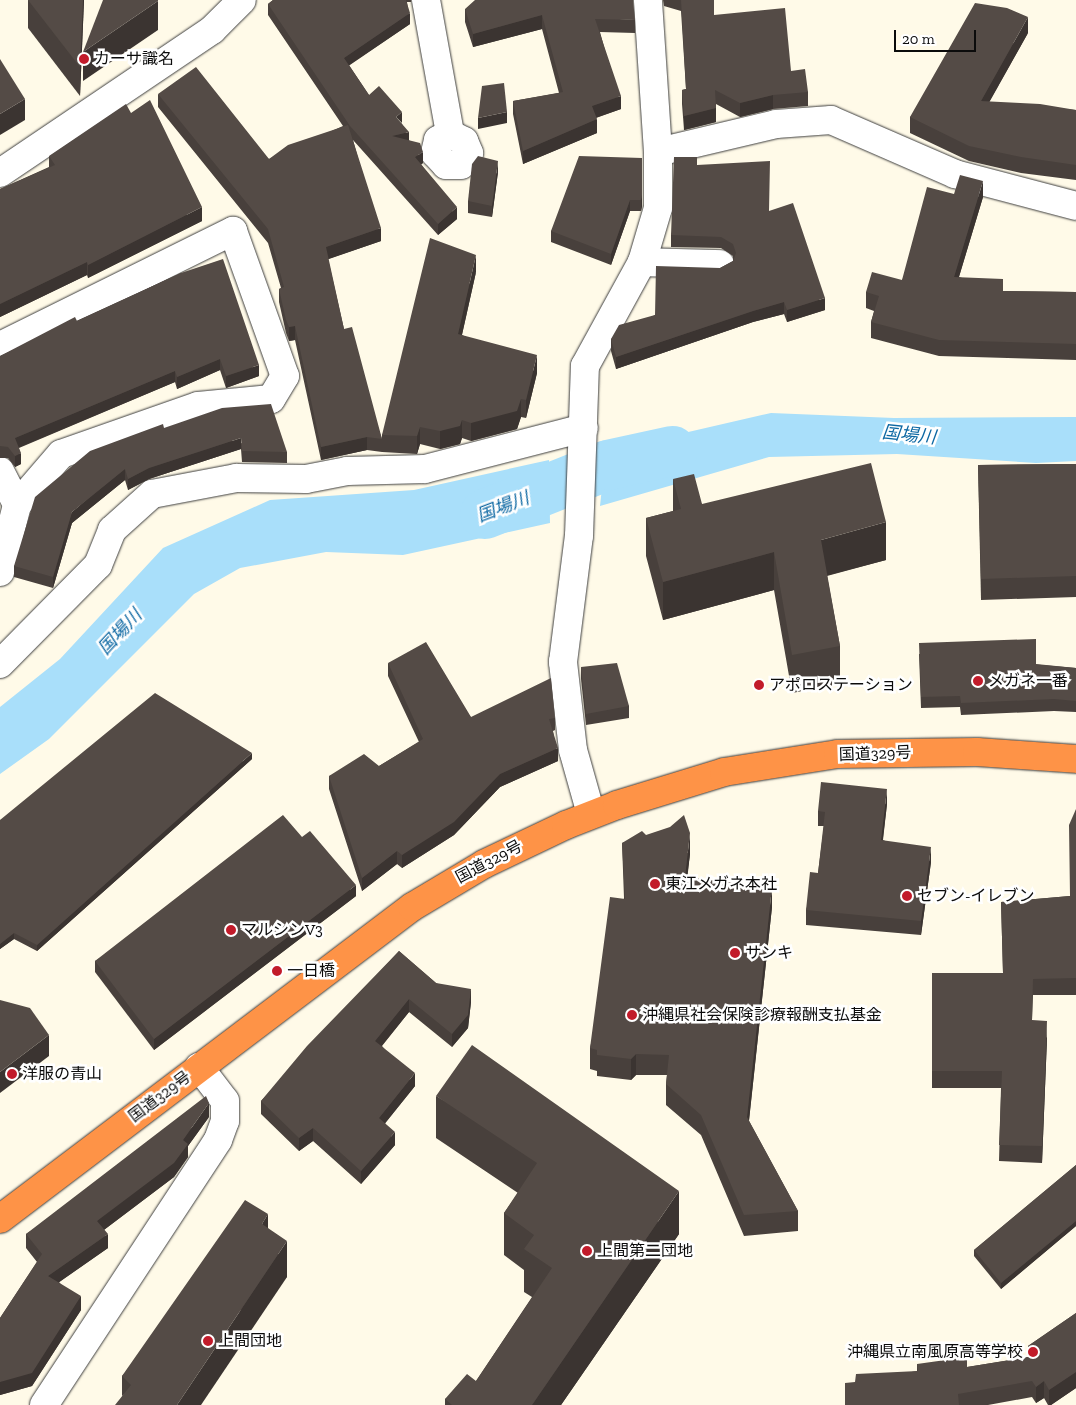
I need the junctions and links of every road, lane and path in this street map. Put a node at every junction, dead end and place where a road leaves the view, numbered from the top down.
1 (242, 0) edge
2 (426, 0) edge
3 (648, 0) edge
4 (450, 134) dead end
5 (658, 152) junction
6 (0, 173) edge
7 (1076, 206) edge
8 (642, 262) junction
9 (720, 264) dead end
10 (0, 346) edge
11 (584, 428) junction
12 (0, 471) edge
13 (17, 505) junction
14 (0, 572) edge
15 (0, 664) edge
16 (1076, 759) edge
17 (591, 814) junction
18 (199, 1067) junction
19 (0, 1219) edge
20 (44, 1405) edge

1 - 6 street
2 - 4 street
3 - 5 street
5 - 7 street
5 - 8 street
8 - 9 street
8 - 11 street
10 - 13 street
11 - 15 street
11 - 17 street
12 - 13 street
13 - 14 street
16 - 17 highway, 国道329号
17 - 18 highway, 国道329号
18 - 19 highway, 国道329号
18 - 20 street

